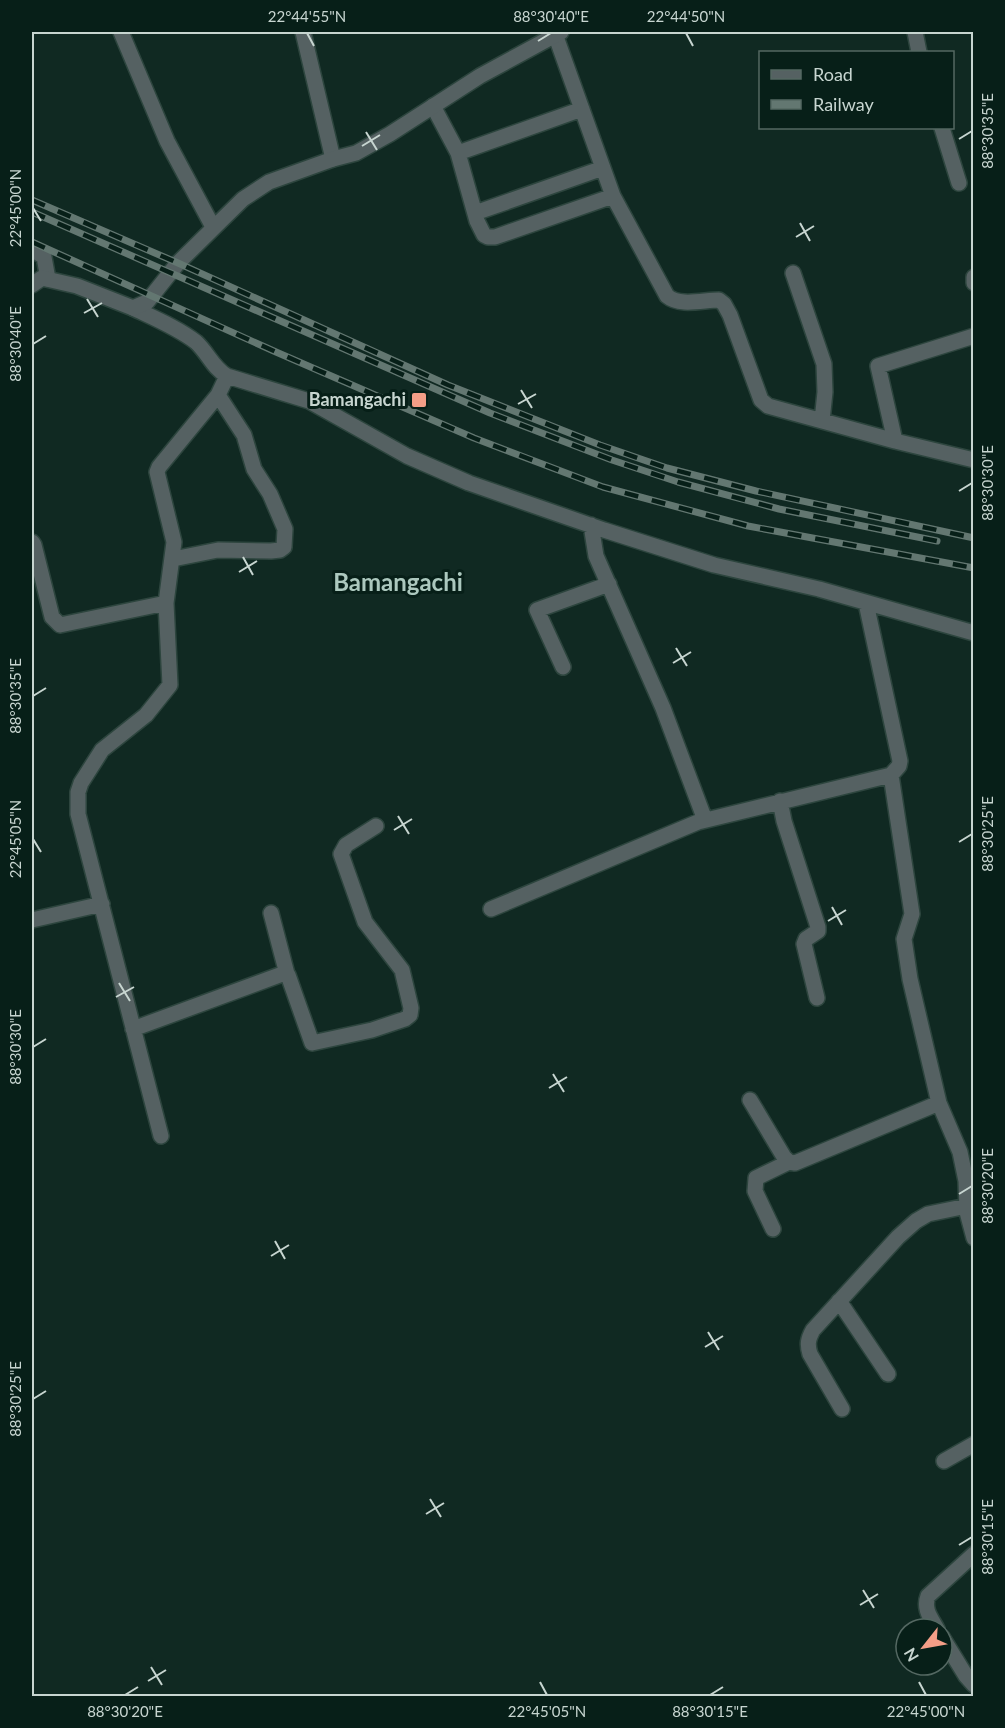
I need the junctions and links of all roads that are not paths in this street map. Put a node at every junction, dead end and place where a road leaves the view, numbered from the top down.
1 (121, 32) edge
2 (303, 32) edge
3 (915, 32) edge
4 (558, 33) edge
5 (919, 51) edge
6 (433, 106) junction
7 (582, 109) junction
8 (942, 129) edge
9 (458, 153) junction
10 (333, 159) junction
11 (603, 168) junction
12 (959, 183) dead end
13 (614, 196) junction
14 (475, 213) junction
15 (213, 227) junction
16 (32, 249) edge
17 (793, 273) dead end
18 (974, 277) edge
19 (48, 279) junction
20 (974, 283) edge
21 (32, 285) edge
22 (133, 308) junction
23 (974, 336) edge
24 (228, 376) junction
25 (218, 395) junction
26 (822, 422) junction
27 (894, 441) junction
28 (974, 460) edge
29 (591, 525) junction
30 (32, 542) edge
31 (173, 559) junction
32 (609, 585) junction
33 (166, 603) junction
34 (866, 603) junction
35 (974, 633) edge
36 (563, 667) dead end
37 (891, 775) junction
38 (780, 801) junction
39 (705, 820) junction
40 (376, 826) dead end
41 (102, 904) junction
42 (491, 909) dead end
43 (271, 913) dead end
44 (32, 920) edge
45 (287, 974) junction
46 (817, 998) dead end
47 (133, 1029) junction
48 (750, 1100) dead end
49 (939, 1103) junction
50 (161, 1136) dead end
51 (789, 1162) junction
52 (967, 1206) junction
53 (773, 1228) dead end
54 (974, 1238) edge
55 (840, 1301) junction
56 (888, 1374) dead end
57 (842, 1409) dead end
58 (974, 1443) edge
59 (944, 1461) dead end
60 (974, 1554) edge
61 (931, 1617) edge
62 (954, 1656) edge
63 (974, 1685) edge

1 - 15 street
2 - 10 street
3 - 5 street
4 - 6 street
4 - 7 street
6 - 9 street
6 - 10 street
7 - 9 street
7 - 11 street
8 - 12 street
9 - 14 street
10 - 15 street
11 - 13 street
11 - 14 street
13 - 14 street
13 - 26 street
15 - 22 street
16 - 19 street
17 - 26 street
18 - 20 street
19 - 21 street
19 - 22 street
22 - 24 street
23 - 27 street
24 - 25 street
24 - 29 street
25 - 31 street
25 - 31 street
26 - 27 street
27 - 28 street
29 - 32 street
29 - 34 street
30 - 33 street
31 - 33 street
32 - 36 street
32 - 39 street
33 - 41 street
34 - 35 street
34 - 37 street
37 - 38 street
37 - 49 street
38 - 39 street
38 - 46 street
39 - 42 street
40 - 45 street
41 - 44 street
41 - 47 street
43 - 45 street
45 - 47 street
47 - 50 street
48 - 51 street
49 - 51 street
49 - 52 street
51 - 53 street
52 - 54 street
52 - 55 street
55 - 56 street
55 - 57 street
58 - 59 street
60 - 61 street
62 - 63 street

